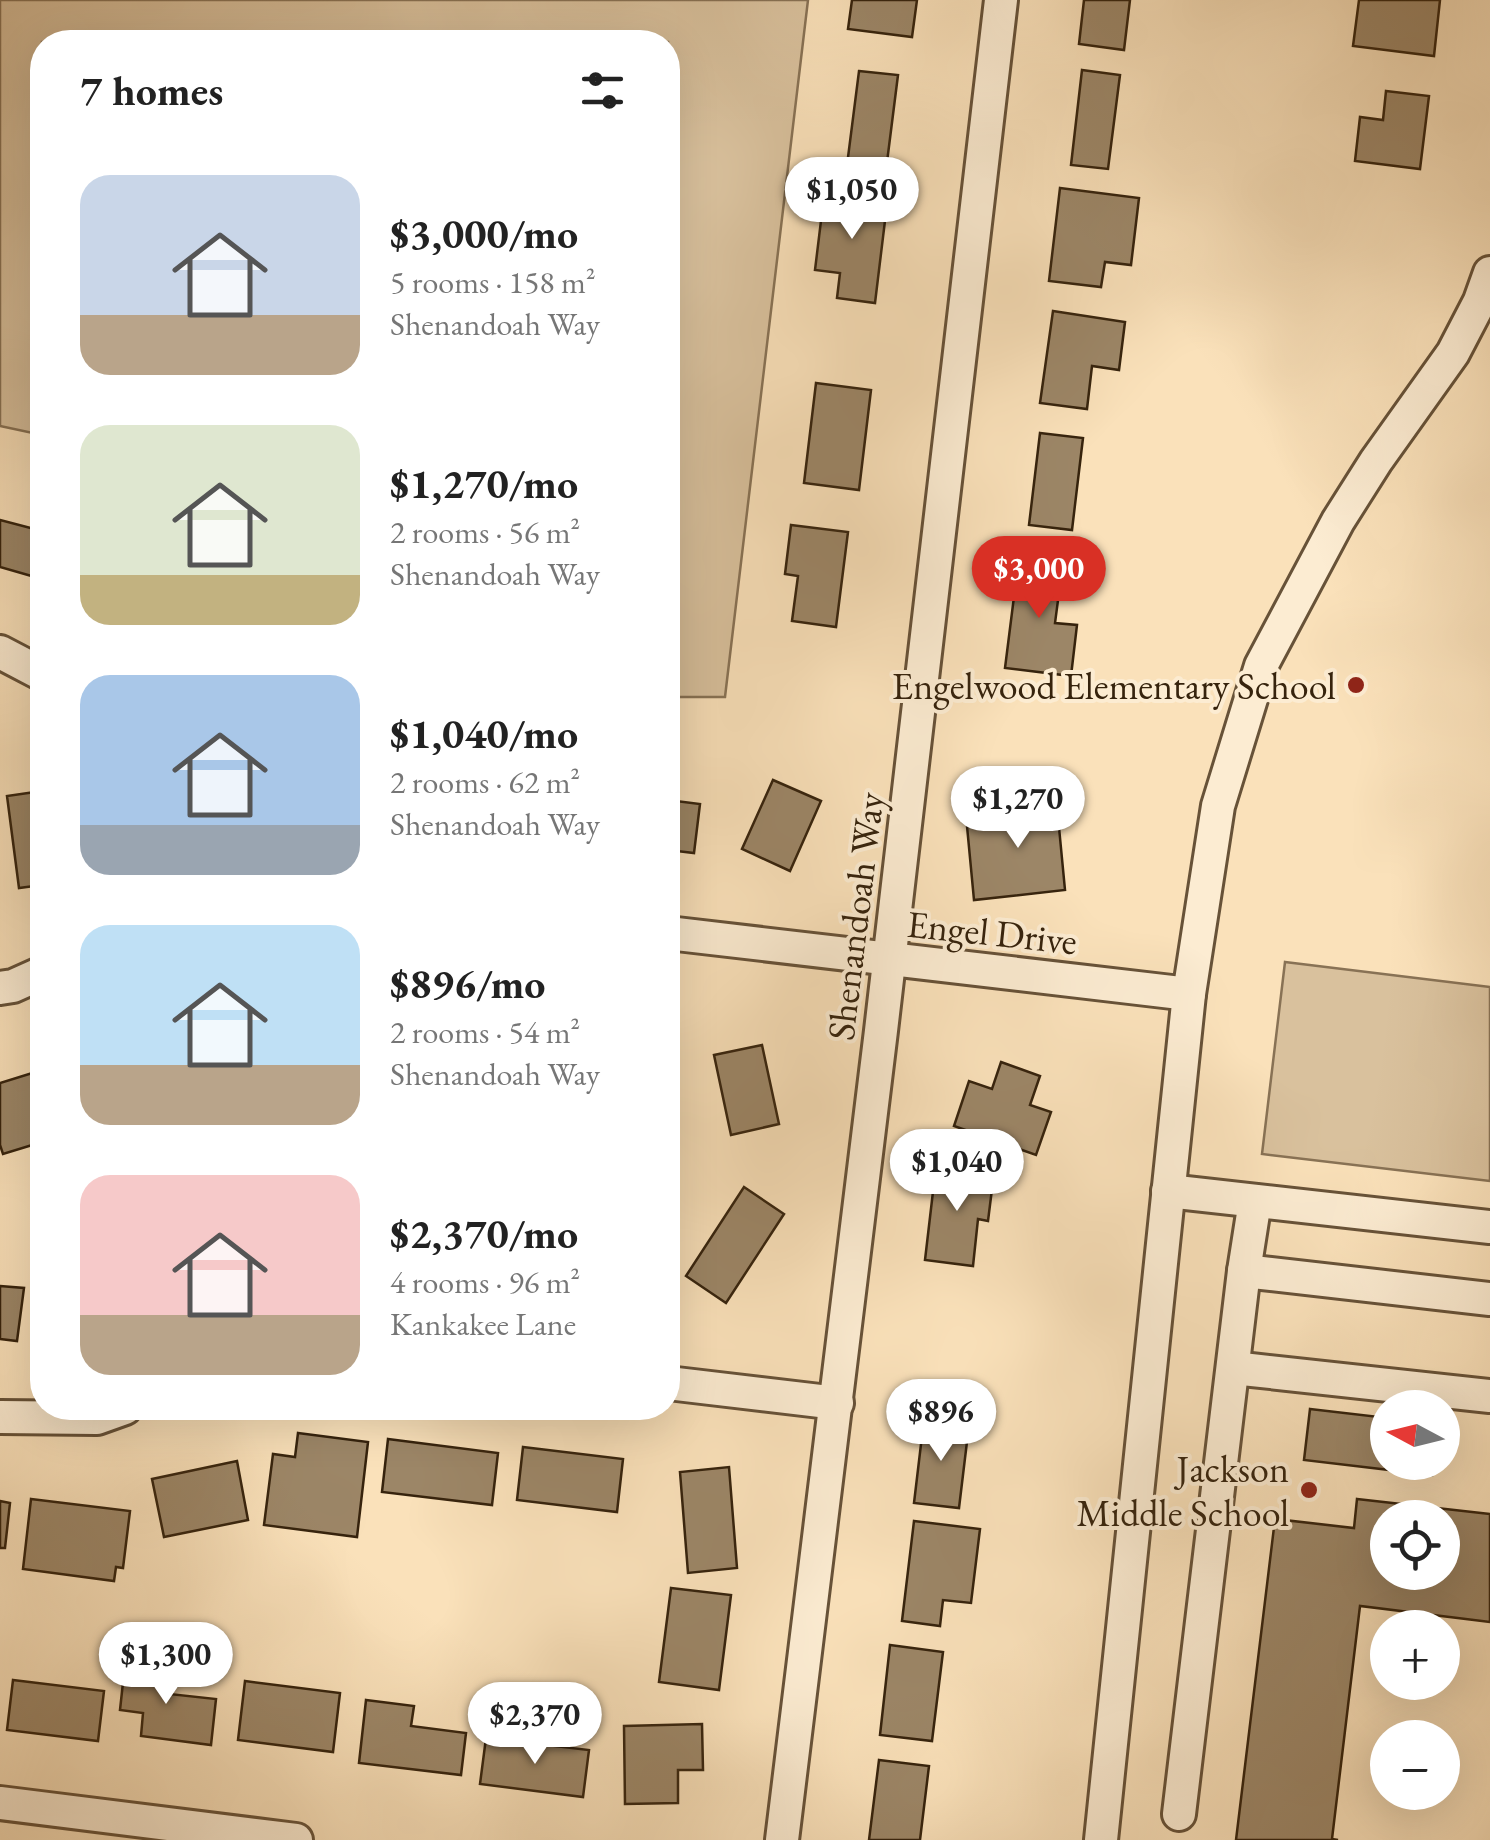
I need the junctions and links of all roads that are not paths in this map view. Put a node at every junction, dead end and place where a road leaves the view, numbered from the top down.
1 (1001, 0) edge
2 (1490, 273) edge
3 (0, 652) edge
4 (30, 668) edge
5 (680, 934) edge
6 (889, 960) junction
7 (30, 978) edge
8 (0, 988) edge
9 (1190, 994) junction
10 (1168, 1191) junction
11 (1255, 1201) junction
12 (1490, 1228) edge
13 (1244, 1272) junction
14 (1490, 1299) edge
15 (1232, 1368) junction
16 (680, 1384) edge
17 (1490, 1396) edge
18 (837, 1403) junction
19 (0, 1417) edge
20 (30, 1417) edge
21 (0, 1804) edge
22 (1179, 1814) dead end
23 (296, 1840) edge
24 (782, 1840) edge
25 (1100, 1840) edge

1 - 6 street, Shenandoah Way
2 - 9 street
3 - 4 street
5 - 6 street, Engel Drive
6 - 9 street, Engel Drive
6 - 18 street, Shenandoah Way
7 - 8 street
9 - 10 street
10 - 11 street
10 - 25 street
11 - 12 street
11 - 13 street
13 - 14 street
13 - 15 street
15 - 17 street
15 - 22 street
16 - 18 street
18 - 24 street, Shenandoah Way
19 - 20 street
21 - 23 street

